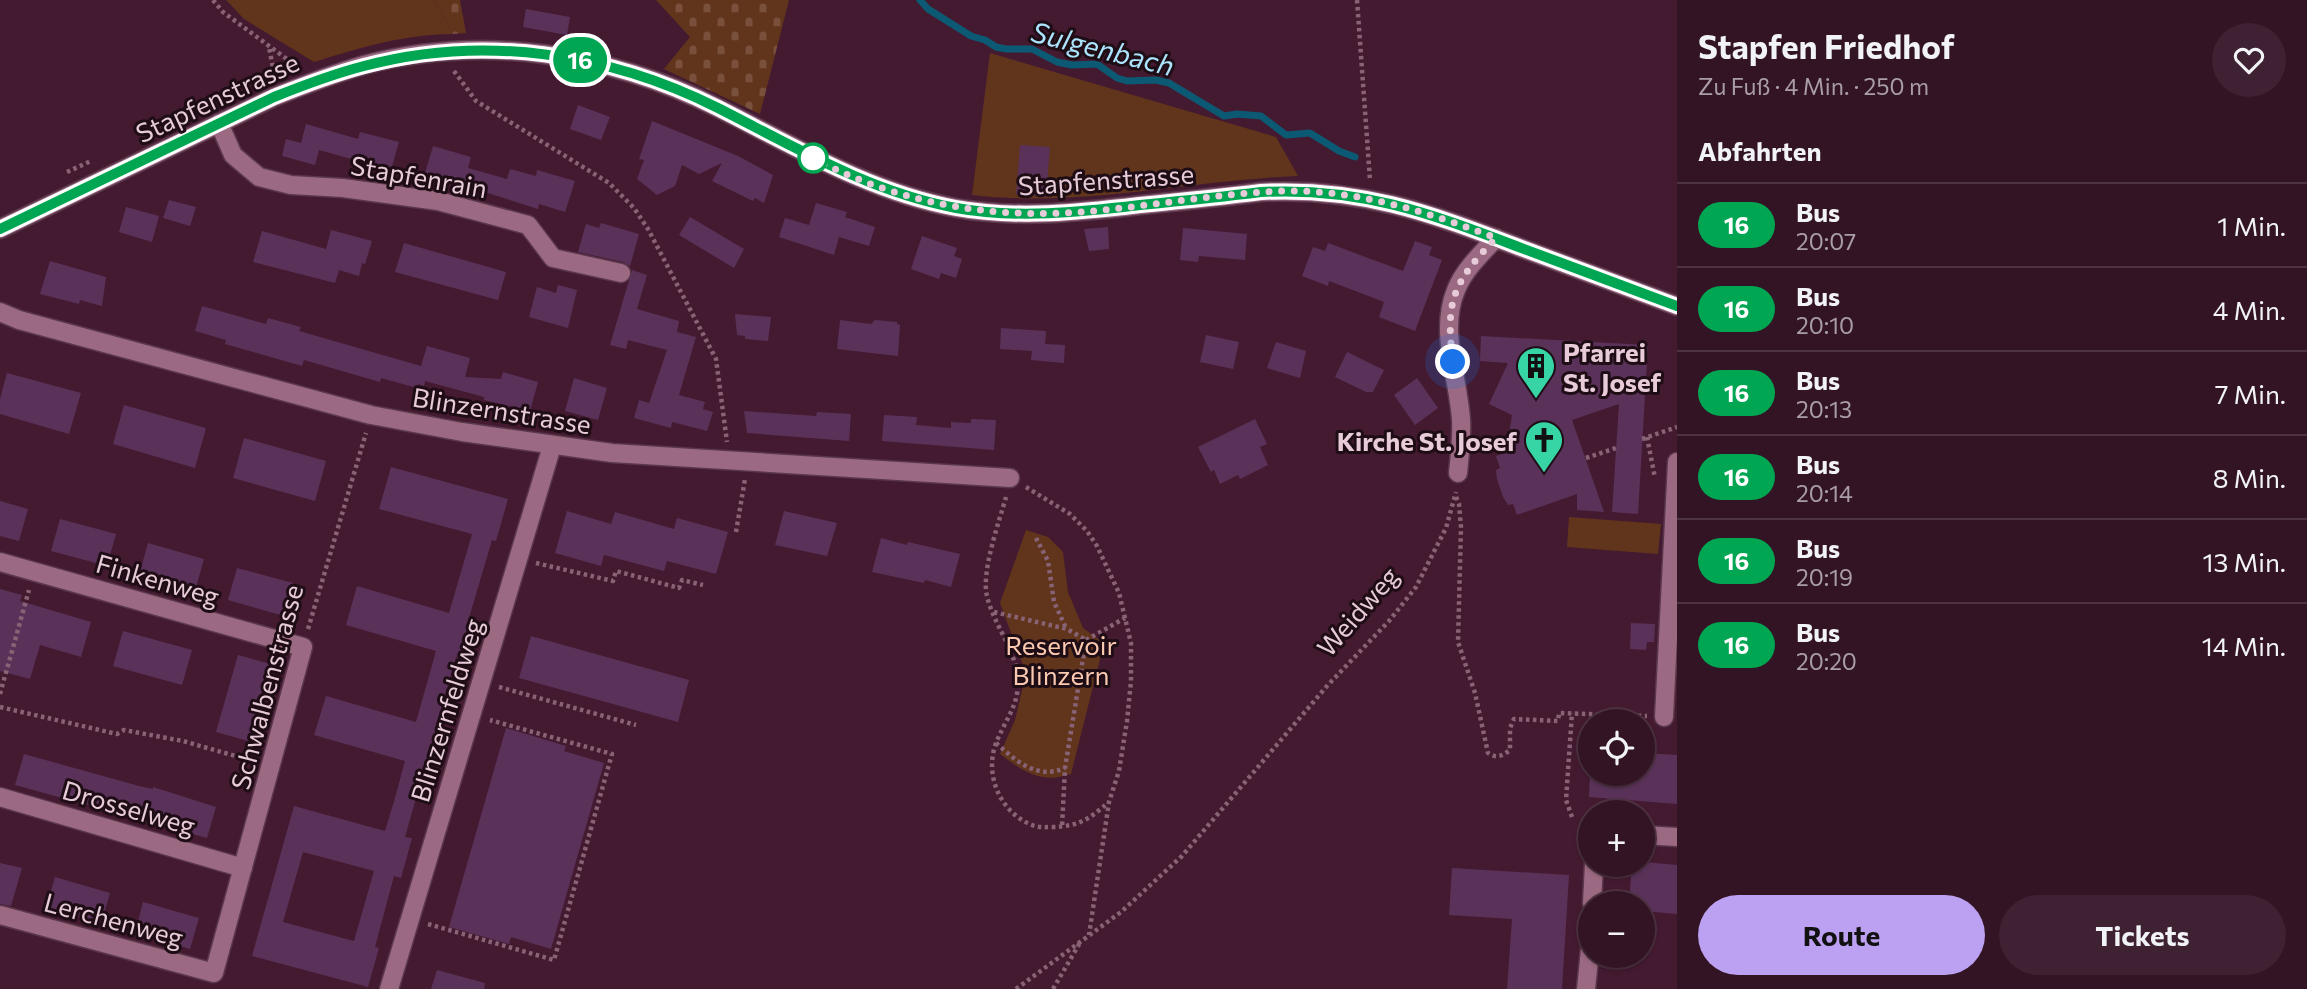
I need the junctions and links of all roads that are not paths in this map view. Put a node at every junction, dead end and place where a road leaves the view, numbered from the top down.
1 (219, 123) junction
2 (0, 229) edge
3 (1496, 238) junction
4 (621, 273) dead end
5 (1677, 306) edge
6 (0, 312) edge
7 (552, 446) junction
8 (1677, 462) edge
9 (1458, 473) road end
10 (1010, 478) road end
11 (0, 562) edge
12 (303, 647) joint
13 (1664, 717) road end
14 (0, 797) edge
15 (1655, 836) edge
16 (1677, 837) edge
17 (243, 867) junction
18 (0, 915) edge
19 (1588, 968) edge
20 (214, 973) joint
21 (389, 989) edge
22 (1586, 989) edge

1 - 2 street, Stapfenstrasse
1 - 3 street, Stapfenstrasse
1 - 4 street, Stapfenrain
3 - 5 street, Stapfenstrasse
3 - 9 street
6 - 7 street, Blinzernstrasse
7 - 10 street, Blinzernstrasse
7 - 21 street, Blinzernfeldweg
8 - 13 street
11 - 12 street, Finkenweg
12 - 17 street, Schwalbenstrasse
14 - 17 street, Drosselweg
15 - 16 street
17 - 20 street, Schwalbenstrasse
18 - 20 street, Lerchenweg
19 - 22 street

